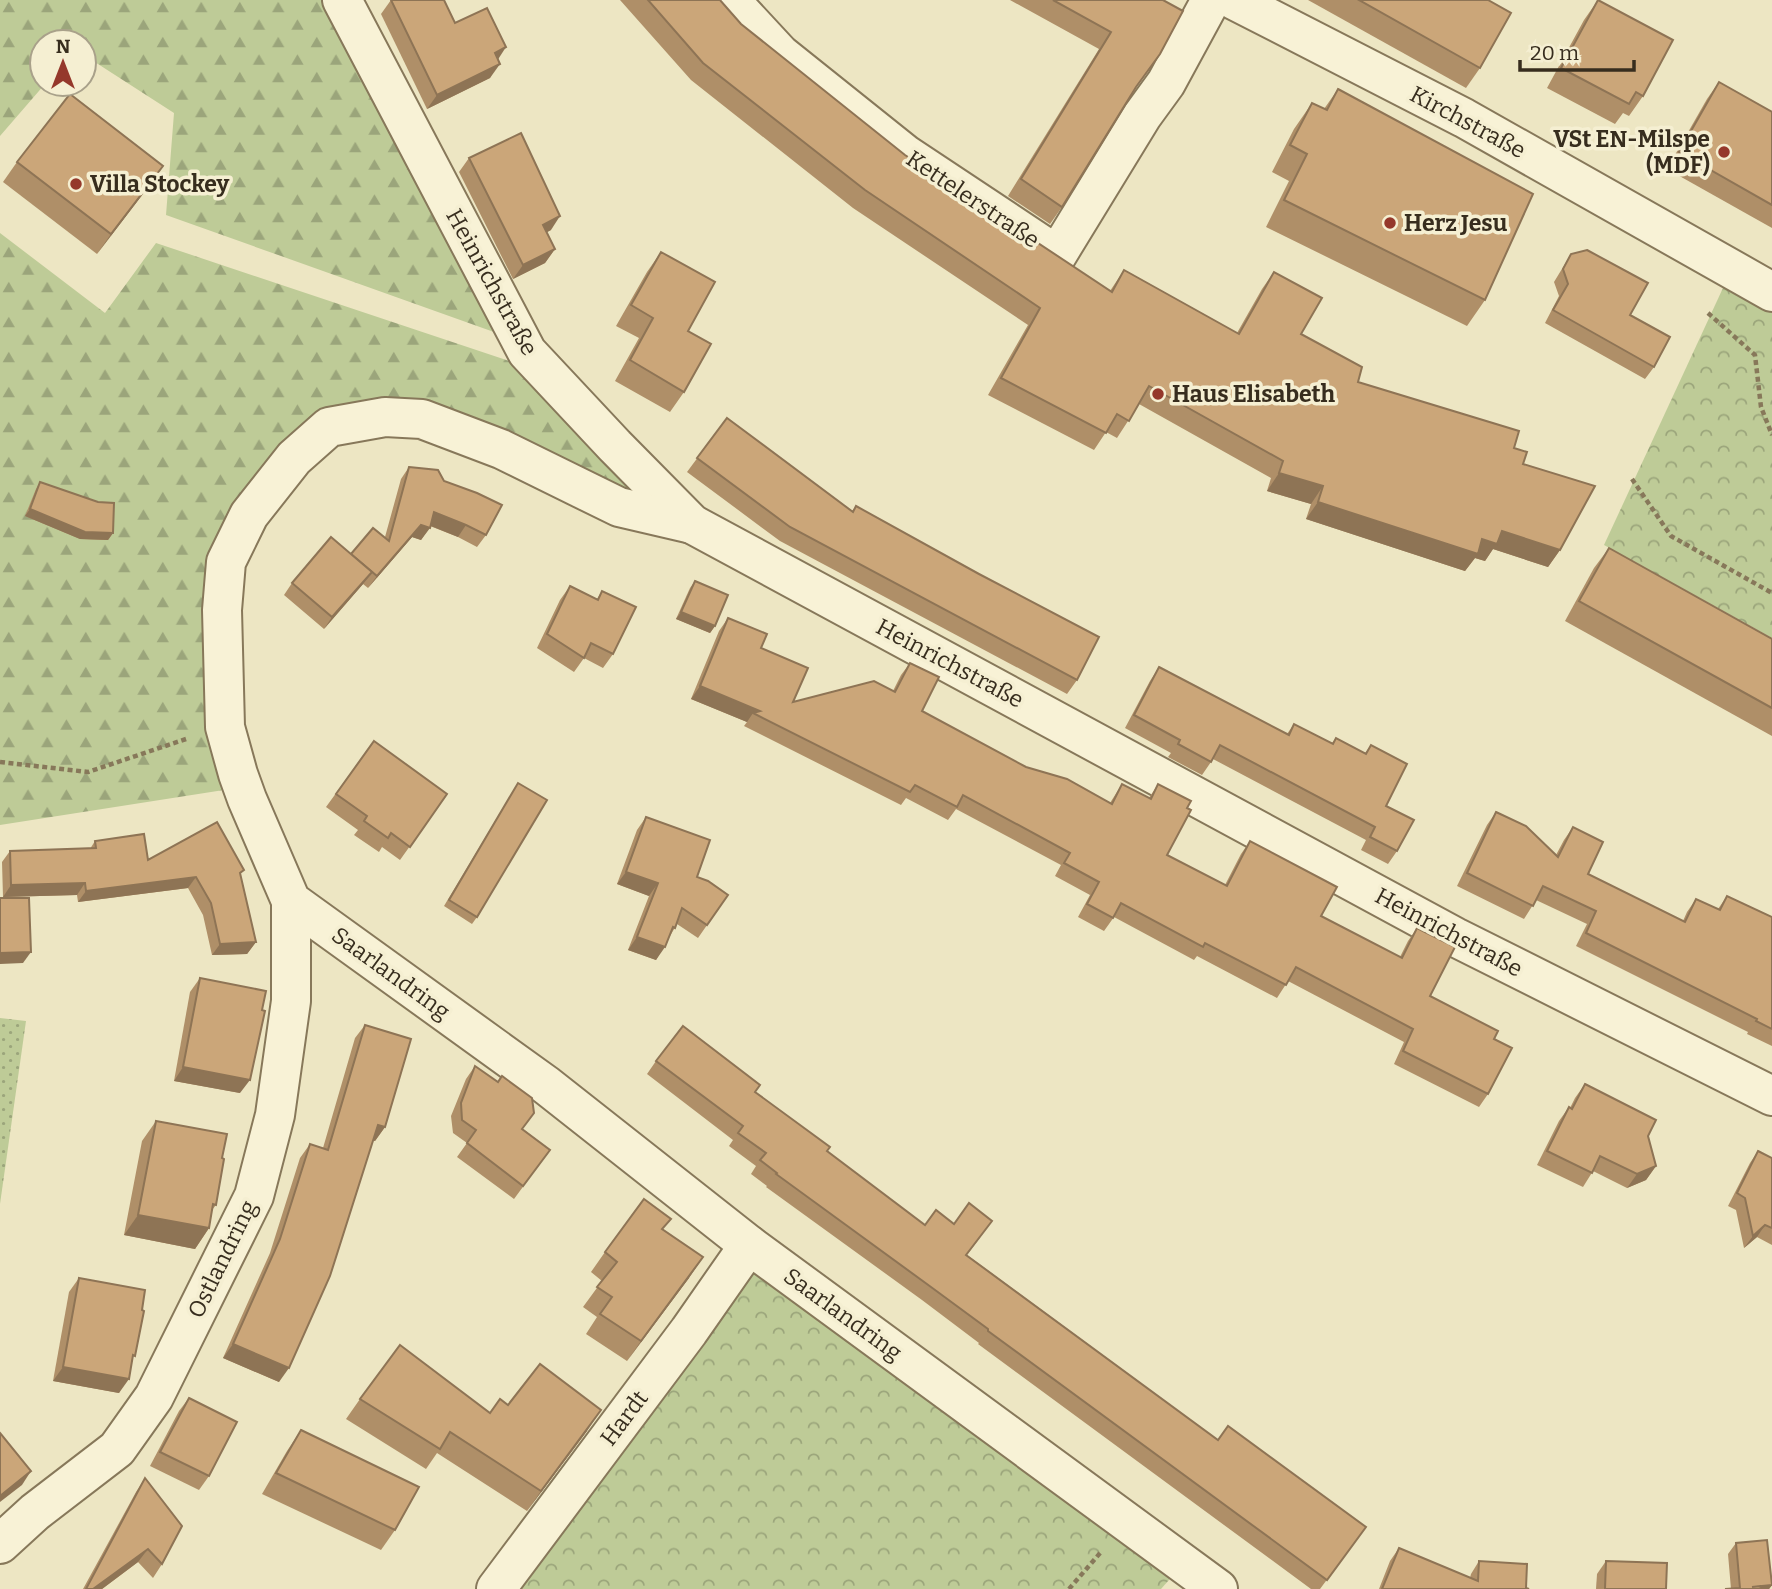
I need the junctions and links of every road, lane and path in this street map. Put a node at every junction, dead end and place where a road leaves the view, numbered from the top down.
1 (342, 0) edge
2 (730, 0) edge
3 (1211, 0) edge
4 (1234, 0) edge
5 (1772, 292) edge
6 (1708, 313) dead end
7 (1772, 435) edge
8 (1632, 479) dead end
9 (692, 524) junction
10 (1772, 593) edge
11 (225, 727) junction
12 (0, 762) edge
13 (291, 901) junction
14 (1772, 1096) edge
15 (749, 1245) junction
16 (1127, 1522) junction
17 (0, 1544) edge
18 (496, 1589) edge
19 (1069, 1589) edge
20 (1218, 1589) edge

1 - 9 street, Heinrichstraße
2 - 3 street, Kettelerstraße
4 - 5 street, Kirchstraße
6 - 7 path
8 - 10 path
9 - 11 street
9 - 14 street, Heinrichstraße
11 - 12 path
11 - 13 street
13 - 15 street, Saarlandring
13 - 17 street, Ostlandring
15 - 16 street, Saarlandring
15 - 18 street, Hardt
16 - 19 path
16 - 20 street, Saarlandring

